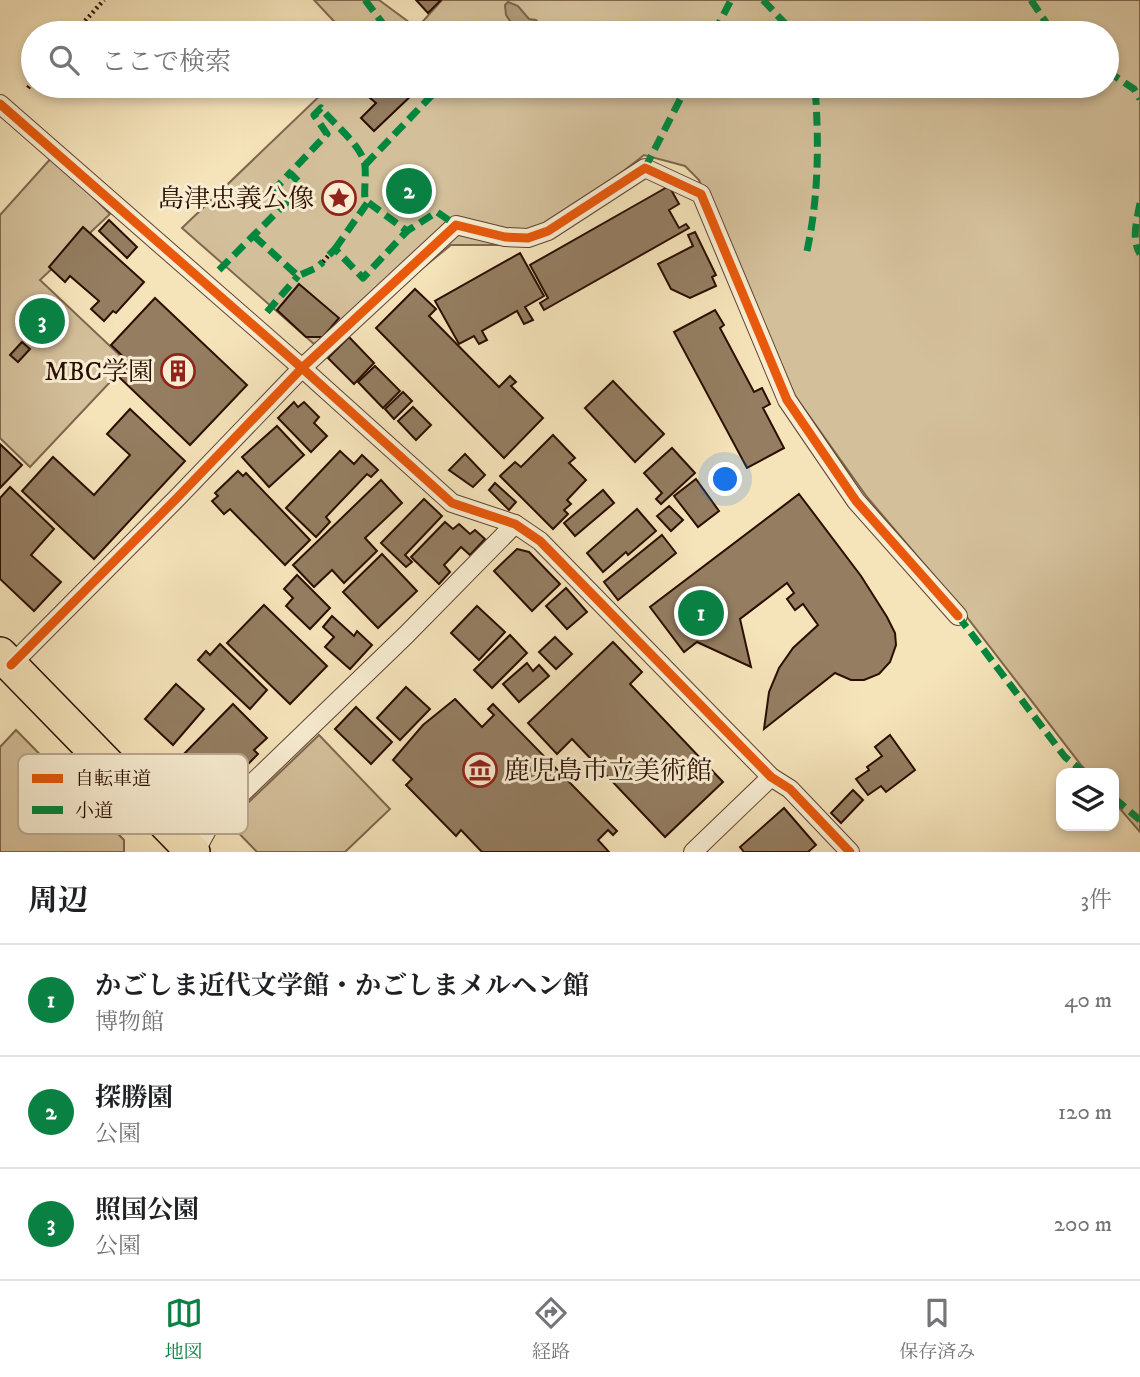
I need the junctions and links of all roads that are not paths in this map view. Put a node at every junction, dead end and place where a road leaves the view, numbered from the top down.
1 (0, 104) edge
2 (302, 368) junction
3 (515, 524) junction
4 (958, 616) dead end
5 (6, 659) edge
6 (99, 754) edge
7 (771, 777) junction
8 (248, 787) edge
9 (176, 834) edge
10 (205, 834) edge
11 (194, 852) edge
12 (693, 852) edge
13 (850, 852) edge

1 - 2 street
2 - 3 street
2 - 4 street
2 - 5 street
3 - 7 street
3 - 8 street
5 - 6 highway
7 - 12 street
7 - 13 street
9 - 11 highway
10 - 11 street

